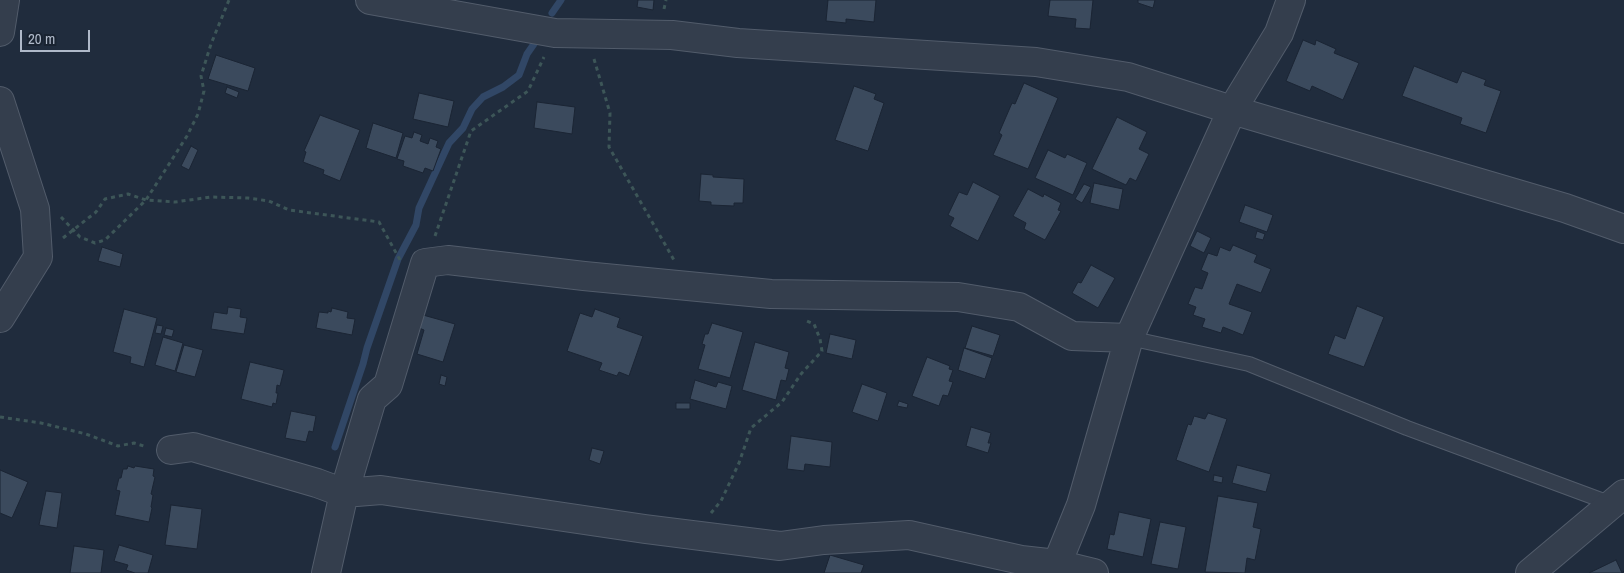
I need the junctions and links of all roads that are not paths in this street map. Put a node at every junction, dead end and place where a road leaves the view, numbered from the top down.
1 (5, 0) edge
2 (370, 0) edge
3 (1291, 0) edge
4 (0, 32) edge
5 (0, 101) edge
6 (1232, 110) junction
7 (1624, 229) edge
8 (0, 318) edge
9 (1130, 338) junction
10 (171, 450) road end
11 (344, 492) junction
12 (1618, 499) edge
13 (1057, 564) junction
14 (326, 573) edge
15 (1094, 573) edge
16 (1530, 573) edge

1 - 4 street
2 - 6 street
3 - 6 street
5 - 8 street
6 - 7 street
6 - 9 street
9 - 11 street
9 - 12 lane
9 - 13 street
10 - 11 street
11 - 13 street
11 - 14 street
12 - 16 street
13 - 15 street

